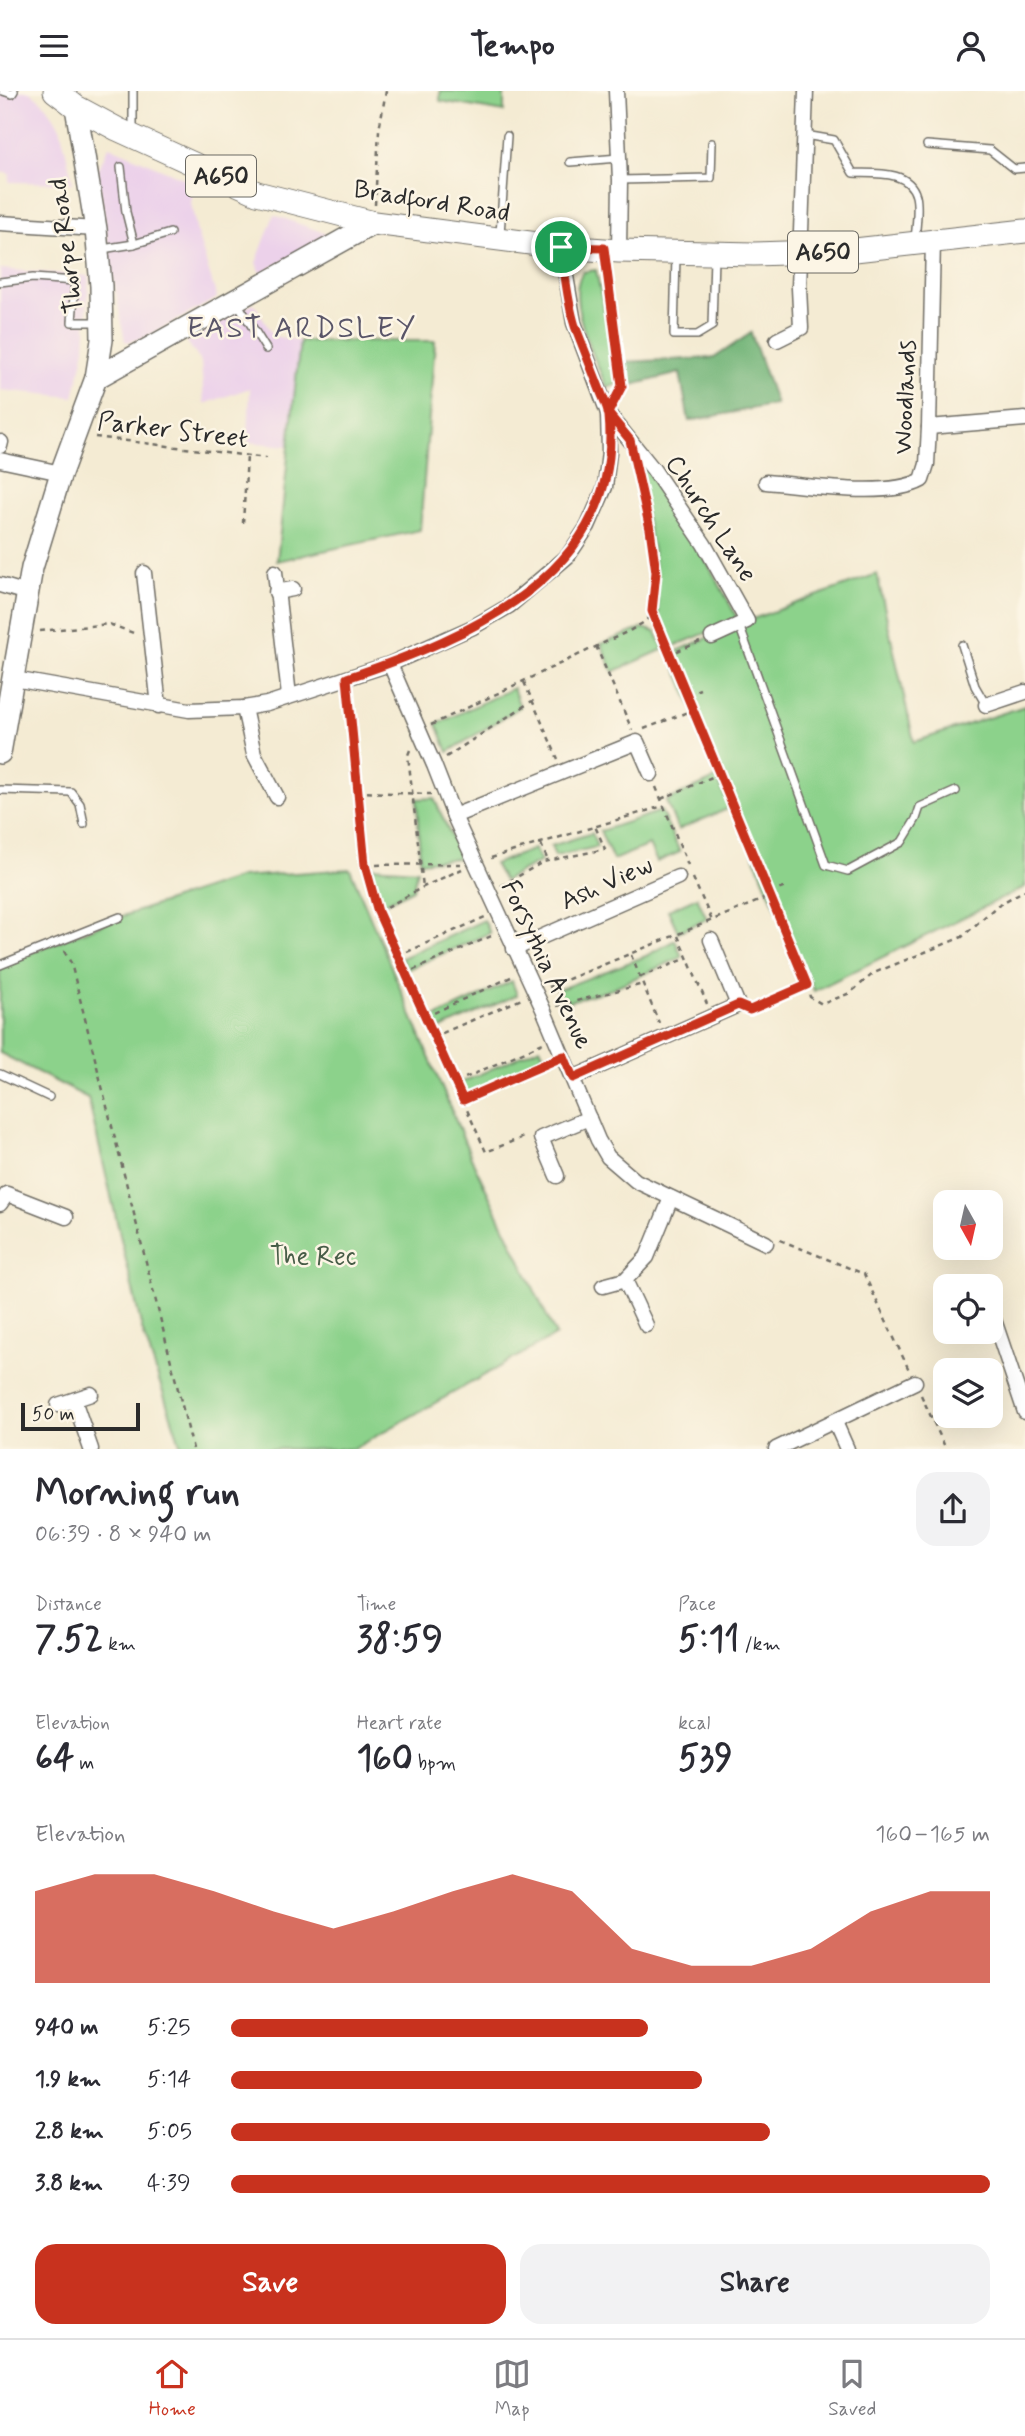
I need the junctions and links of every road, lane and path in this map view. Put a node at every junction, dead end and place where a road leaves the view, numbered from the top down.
1 (3, 91) edge
2 (14, 91) edge
3 (55, 91) edge
4 (133, 91) edge
5 (386, 91) edge
6 (616, 91) edge
7 (806, 91) edge
8 (76, 107) junction
9 (805, 135) junction
10 (133, 136) junction
11 (508, 136) dead end
12 (712, 143) dead end
13 (927, 145) dead end
14 (620, 158) junction
15 (570, 162) dead end
16 (121, 167) dead end
17 (1025, 168) edge
18 (620, 180) junction
19 (0, 223) edge
20 (374, 223) junction
21 (1025, 231) edge
22 (170, 233) dead end
23 (97, 239) junction
24 (500, 239) junction
25 (924, 241) junction
26 (134, 244) junction
27 (561, 247) junction
28 (612, 250) junction
29 (676, 252) junction
30 (714, 253) junction
31 (802, 253) junction
32 (0, 282) edge
33 (236, 300) junction
34 (102, 322) junction
35 (777, 340) dead end
36 (266, 349) dead end
37 (96, 378) junction
38 (608, 413) junction
39 (1025, 419) edge
40 (929, 427) junction
41 (76, 435) junction
42 (247, 456) junction
43 (265, 459) dead end
44 (0, 460) edge
45 (636, 470) dead end
46 (61, 473) junction
47 (766, 482) dead end
48 (243, 523) dead end
49 (275, 572) dead end
50 (144, 573) dead end
51 (0, 585) edge
52 (293, 589) dead end
53 (276, 592) junction
54 (27, 593) junction
55 (652, 611) junction
56 (739, 625) junction
57 (20, 633) junction
58 (712, 637) joint
59 (152, 640) junction
60 (962, 645) dead end
61 (596, 646) junction
62 (670, 654) junction
63 (390, 664) junction
64 (347, 678) junction
65 (14, 679) junction
66 (523, 681) junction
67 (700, 689) dead end
68 (1025, 692) edge
69 (687, 694) junction
70 (289, 696) junction
71 (532, 701) junction
72 (986, 705) joint
73 (159, 706) junction
74 (244, 708) junction
75 (694, 710) junction
76 (420, 731) junction
77 (0, 753) edge
78 (434, 765) junction
79 (563, 772) junction
80 (650, 774) joint
81 (719, 774) junction
82 (0, 790) edge
83 (956, 791) dead end
84 (357, 792) junction
85 (412, 794) junction
86 (446, 795) junction
87 (277, 797) dead end
88 (660, 799) junction
89 (663, 806) junction
90 (454, 816) junction
91 (84, 824) dead end
92 (595, 826) junction
93 (541, 843) junction
94 (548, 860) junction
95 (475, 863) junction
96 (365, 865) junction
97 (419, 865) junction
98 (678, 877) dead end
99 (788, 886) dead end
100 (423, 887) junction
101 (1025, 890) edge
102 (489, 894) junction
103 (771, 895) junction
104 (378, 912) junction
105 (497, 912) junction
106 (120, 917) dead end
107 (713, 921) junction
108 (506, 930) junction
109 (677, 936) junction
110 (711, 940) joint
111 (59, 942) junction
112 (514, 949) junction
113 (631, 955) junction
114 (396, 957) junction
115 (687, 958) junction
116 (0, 965) edge
117 (525, 971) junction
118 (404, 974) junction
119 (640, 977) junction
120 (643, 984) junction
121 (807, 985) junction
122 (536, 993) junction
123 (738, 1005) junction
124 (543, 1009) junction
125 (713, 1016) junction
126 (425, 1017) junction
127 (664, 1036) junction
128 (433, 1037) junction
129 (555, 1037) junction
130 (564, 1056) junction
131 (0, 1074) edge
132 (573, 1078) junction
133 (455, 1083) junction
134 (49, 1097) dead end
135 (463, 1100) junction
136 (589, 1118) junction
137 (537, 1132) dead end
138 (557, 1177) dead end
139 (671, 1198) junction
140 (0, 1204) edge
141 (66, 1217) dead end
142 (766, 1243) joint
143 (625, 1280) junction
144 (603, 1286) dead end
145 (646, 1325) dead end
146 (1002, 1344) edge
147 (915, 1382) junction
148 (91, 1394) dead end
149 (74, 1400) junction
150 (58, 1405) dead end
151 (1025, 1412) edge
152 (835, 1422) junction
153 (91, 1449) edge
154 (193, 1449) edge
155 (776, 1449) edge
156 (847, 1449) edge
157 (946, 1449) edge

1 - 2 lane
3 - 8 main road, A650
4 - 10 lane
5 - 20 path
6 - 14 street
7 - 9 street
8 - 10 main road, Bradford Road / A650
8 - 23 street, Thorpe Road
9 - 25 lane
9 - 31 street
10 - 20 main road, Bradford Road / A650
11 - 24 lane
12 - 18 lane
13 - 17 lane
14 - 15 lane
14 - 18 street
16 - 26 lane
18 - 28 street
19 - 23 street
20 - 24 main road, Bradford Road / A650
20 - 33 street
21 - 25 main road, Bradford Road / A650
22 - 26 lane
23 - 26 lane
23 - 34 street, Thorpe Road
24 - 27 main road, Bradford Road / A650
25 - 31 main road, Bradford Road / A650
25 - 40 street, Woodlands
27 - 28 main road, Bradford Road / A650
27 - 38 street
28 - 29 main road, Bradford Road / A650
28 - 38 path
29 - 30 main road, Bradford Road / A650
29 - 30 lane
30 - 31 main road, Bradford Road / A650
31 - 35 street
32 - 34 lane
33 - 36 lane
33 - 37 street
34 - 37 street, Thorpe Road
37 - 41 street, Thorpe Road
38 - 56 street, Church Lane
38 - 63 street
39 - 40 street
40 - 47 street, Woodlands
41 - 42 path, Parker Street
41 - 46 street, Thorpe Road
42 - 43 path, Parker Street
42 - 48 path
44 - 46 street
45 - 55 path
46 - 54 street, Thorpe Road
49 - 53 street
50 - 59 street
51 - 54 street
52 - 53 street
53 - 70 street
54 - 57 street, Thorpe Road
55 - 61 path
55 - 62 path
56 - 58 street, Church Lane
56 - 83 lane
57 - 59 path
57 - 65 street, Thorpe Road
58 - 62 path
59 - 73 street
60 - 72 lane
61 - 66 path
61 - 75 path
62 - 69 path
63 - 64 street
63 - 76 street, Forsythia Avenue
64 - 70 street
64 - 84 path
65 - 73 street
65 - 77 street, Thorpe Road
66 - 71 path
66 - 76 path
67 - 69 path
68 - 72 street
69 - 75 path
70 - 74 street
71 - 78 path
71 - 79 path
73 - 74 street
74 - 87 street
75 - 81 path
76 - 78 street, Forsythia Avenue
76 - 85 path
78 - 86 street, Forsythia Avenue
79 - 80 street
79 - 90 street
80 - 88 path
81 - 88 path
81 - 103 path
82 - 91 lane
84 - 85 path
84 - 96 path
85 - 86 path
85 - 97 path
86 - 90 street, Forsythia Avenue
88 - 89 path
89 - 92 path
89 - 107 path
90 - 95 street, Forsythia Avenue
92 - 93 path
92 - 94 path
93 - 94 path
93 - 95 path
94 - 102 path
95 - 97 path
95 - 100 path
95 - 102 street, Forsythia Avenue
96 - 97 path
96 - 104 path
97 - 100 path
98 - 112 street, Ash View
99 - 103 path
100 - 104 path
101 - 121 path
102 - 105 street, Forsythia Avenue
103 - 107 path
103 - 121 path
104 - 114 path
105 - 108 street, Forsythia Avenue
105 - 114 path
106 - 111 lane
107 - 109 path
107 - 110 path
108 - 112 street, Forsythia Avenue
108 - 118 path
109 - 113 path
109 - 115 path
110 - 123 street
111 - 116 lane
111 - 154 path
112 - 117 street, Forsythia Avenue
113 - 119 path
113 - 122 path
114 - 118 path
115 - 119 path
115 - 125 path
117 - 122 street, Forsythia Avenue
117 - 126 path
118 - 126 path
119 - 120 path
120 - 124 path
120 - 127 path
121 - 123 path
122 - 124 street, Forsythia Avenue
122 - 128 path
123 - 125 street
124 - 129 street, Forsythia Avenue
125 - 127 street
126 - 128 path
127 - 132 street
128 - 133 path
129 - 130 street, Forsythia Avenue
129 - 133 path
130 - 132 street, Forsythia Avenue
130 - 135 path
131 - 134 lane
132 - 136 street, Forsythia Avenue
133 - 135 path
135 - 137 path
136 - 138 street
136 - 139 street, Forsythia Avenue
139 - 142 street, Forsythia Avenue
139 - 143 street
140 - 141 street
142 - 147 path
143 - 144 street
143 - 145 street
146 - 151 street
147 - 152 street
147 - 157 path
148 - 149 street
149 - 150 street
149 - 153 street
152 - 155 street
152 - 156 street

